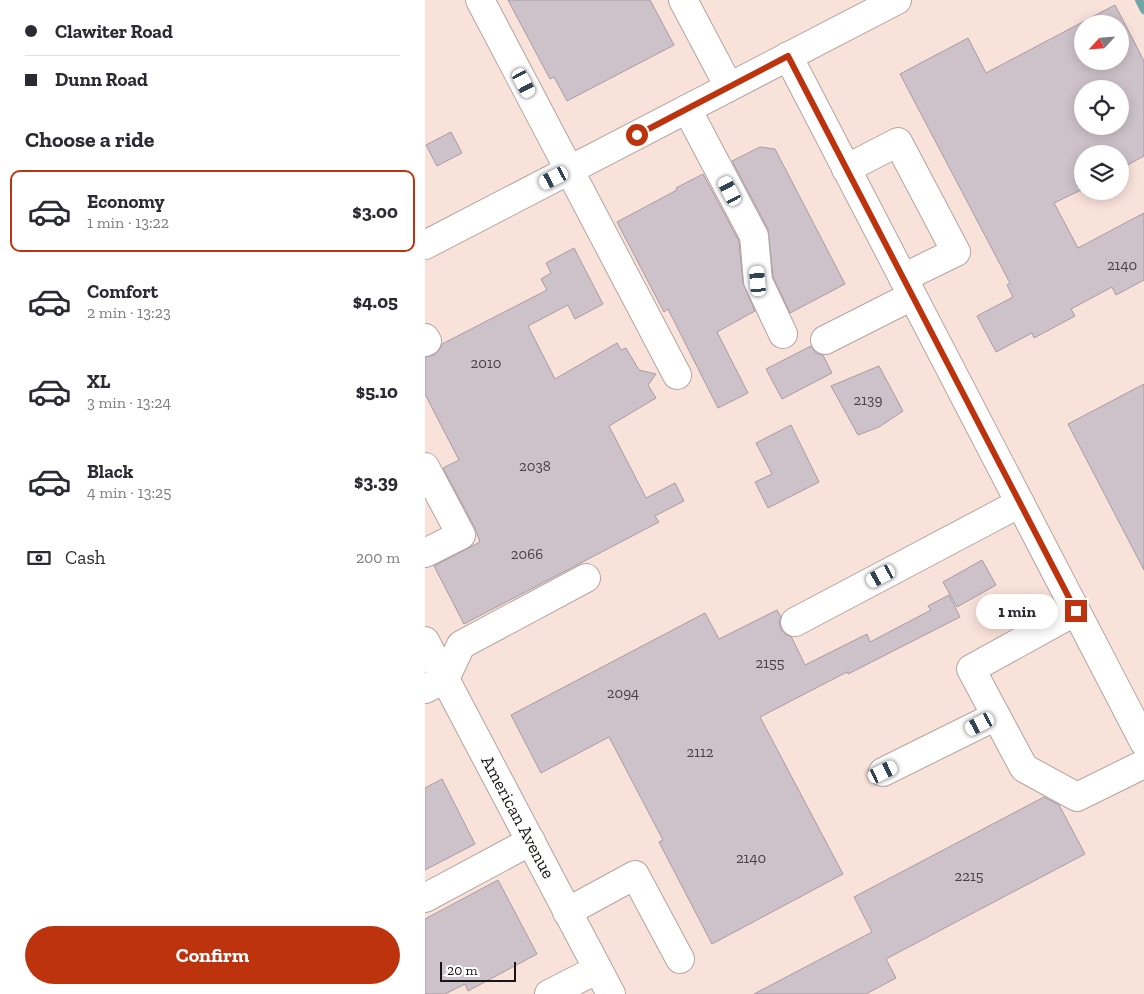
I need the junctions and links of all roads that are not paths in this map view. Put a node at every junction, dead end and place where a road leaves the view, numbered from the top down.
1 (480, 0) edge
2 (683, 0) edge
3 (897, 0) edge
4 (788, 56) junction
5 (729, 87) junction
6 (687, 109) junction
7 (846, 168) junction
8 (570, 169) junction
9 (425, 245) edge
10 (908, 287) junction
11 (783, 334) dead end
12 (425, 338) edge
13 (825, 340) dead end
14 (425, 342) edge
15 (677, 375) dead end
16 (425, 467) edge
17 (1020, 503) junction
18 (425, 553) edge
19 (586, 578) dead end
20 (1076, 611) junction
21 (795, 622) dead end
22 (425, 641) edge
23 (435, 684) edge
24 (996, 716) junction
25 (1144, 742) edge
26 (1144, 764) edge
27 (883, 772) dead end
28 (531, 841) junction
29 (425, 898) edge
30 (567, 912) junction
31 (680, 959) dead end
32 (598, 969) junction
33 (549, 994) edge
34 (611, 994) edge

1 - 8 street
2 - 5 street
3 - 4 street
4 - 5 street
4 - 7 street
5 - 6 street
6 - 8 street
6 - 11 street
7 - 10 street
7 - 10 street
8 - 9 street
8 - 15 street
10 - 13 street
10 - 17 street
12 - 14 street
16 - 18 street
17 - 20 street
17 - 21 street
19 - 23 street
20 - 24 street
20 - 25 street
22 - 23 street, American Avenue
23 - 28 street, American Avenue
24 - 26 street
24 - 27 street
28 - 29 street
28 - 30 street, American Avenue
30 - 31 street
30 - 32 street, American Avenue
32 - 33 street
32 - 34 street, American Avenue

